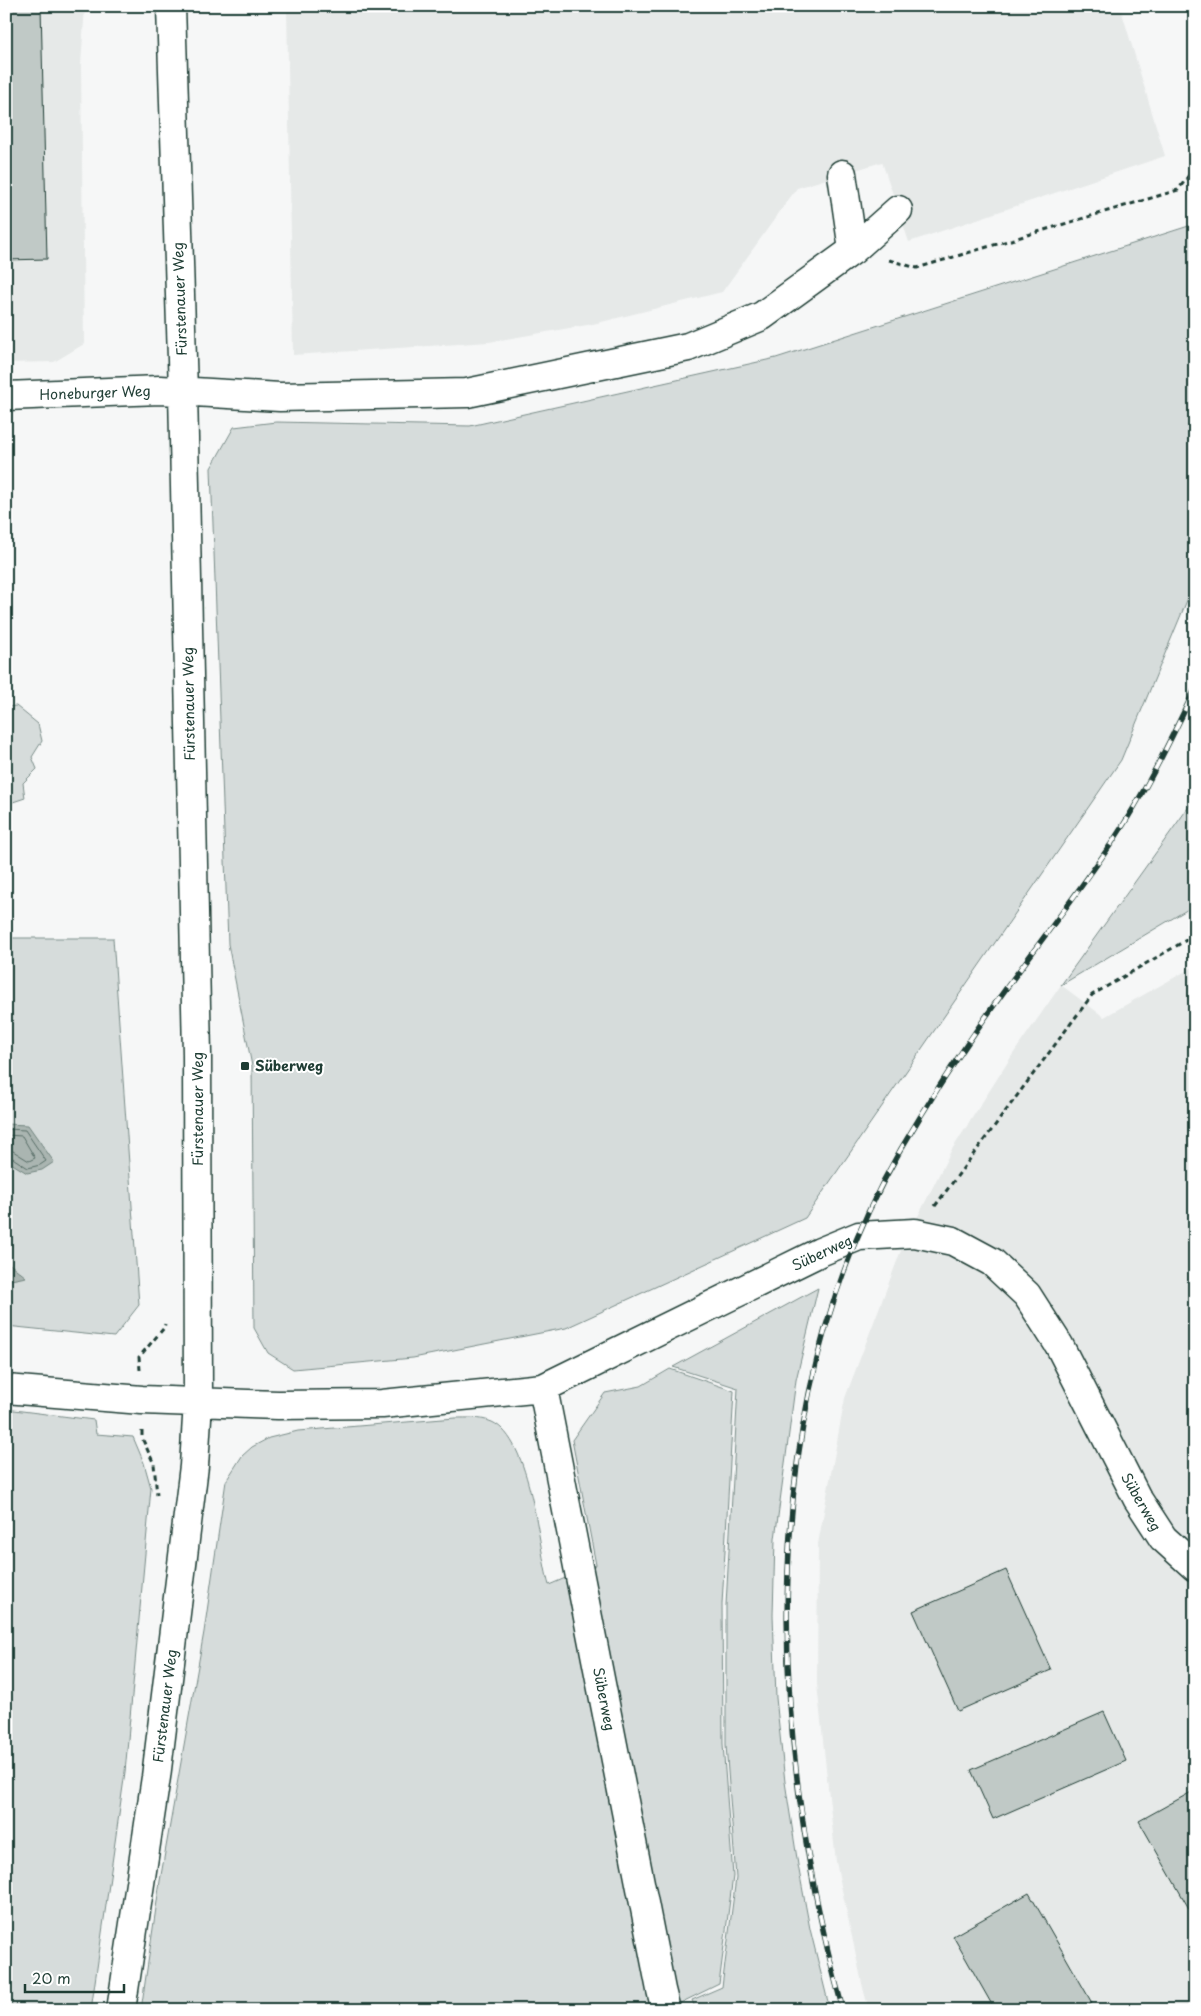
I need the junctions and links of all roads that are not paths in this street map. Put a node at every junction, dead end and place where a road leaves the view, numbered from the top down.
1 (171, 6) edge
2 (842, 174) dead end
3 (898, 210) dead end
4 (853, 250) junction
5 (183, 391) junction
6 (6, 396) edge
7 (543, 1388) junction
8 (6, 1389) edge
9 (198, 1402) junction
10 (1195, 1566) edge
11 (122, 2010) edge
12 (666, 2010) edge

1 - 5 street, Fürstenauer Weg
2 - 4 street
3 - 4 street, Honeburger Weg
4 - 5 street, Honeburger Weg
5 - 6 street, Honeburger Weg
5 - 9 street, Fürstenauer Weg
7 - 9 street, Süberweg
7 - 10 street, Süberweg
7 - 12 street, Süberweg
8 - 9 street
9 - 11 street, Fürstenauer Weg

